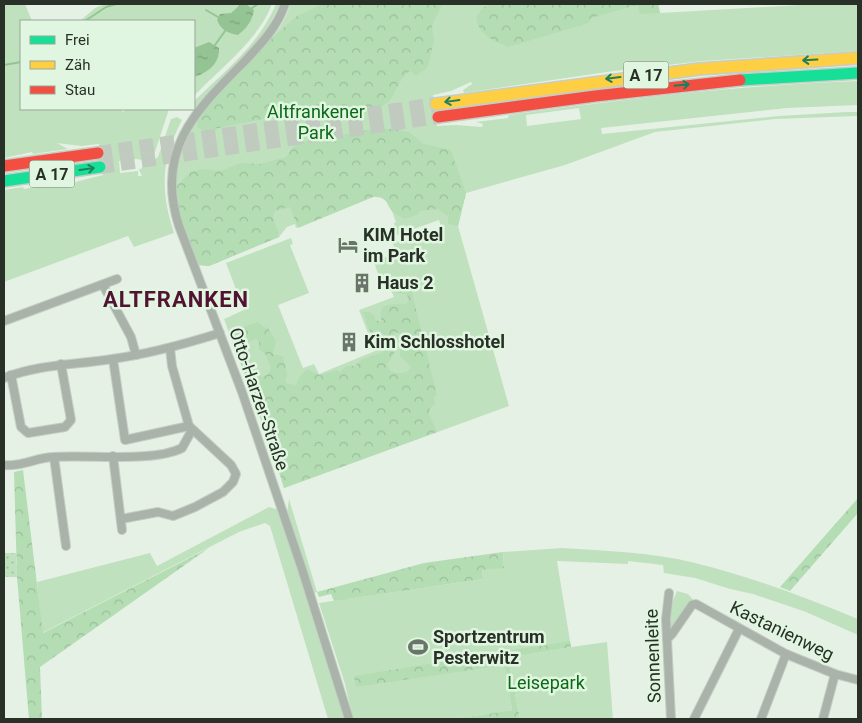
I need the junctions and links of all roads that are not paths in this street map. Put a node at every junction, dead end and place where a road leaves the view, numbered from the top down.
1 (285, 4) edge
2 (858, 58) edge
3 (858, 73) edge
4 (436, 104) tunnel mouth
5 (438, 118) tunnel mouth
6 (98, 153) tunnel mouth
7 (4, 166) edge
8 (100, 167) tunnel mouth
9 (4, 181) edge
10 (117, 279) dead end
11 (103, 285) junction
12 (4, 321) edge
13 (220, 333) junction
14 (170, 348) junction
15 (136, 355) junction
16 (112, 360) junction
17 (61, 364) junction
18 (7, 377) edge
19 (190, 428) junction
20 (113, 456) junction
21 (54, 457) junction
22 (4, 465) edge
23 (121, 519) junction
24 (122, 530) dead end
25 (66, 546) dead end
26 (669, 593) dead end
27 (739, 629) junction
28 (666, 639) junction
29 (786, 654) junction
30 (836, 674) junction
31 (858, 680) edge
32 (349, 719) edge
33 (671, 719) edge
34 (694, 719) edge
35 (761, 719) edge
36 (823, 719) edge

1 - 13 street, Otto-Harzer-Straße
2 -> 4 highway, A 17
5 -> 3 highway, A 17
6 - 7 highway, A 17
9 -> 8 highway, A 17
10 - 11 street
11 - 12 street
11 - 15 street
13 - 14 street
13 - 32 street, Otto-Harzer-Straße
14 - 15 street
14 - 19 street
15 - 16 street
16 - 17 street
16 - 19 street
17 - 18 street
17 - 18 street
19 - 20 street
19 - 23 street
20 - 21 street
20 - 23 street
21 - 22 street
21 - 25 street
23 - 24 street
26 - 28 street, Sonnenleite
27 - 28 street, Kastanienweg
27 - 29 street, Kastanienweg
27 - 34 street
28 - 33 street, Sonnenleite
29 - 30 street, Kastanienweg
29 - 35 street
30 - 31 street, Kastanienweg
30 - 36 street

